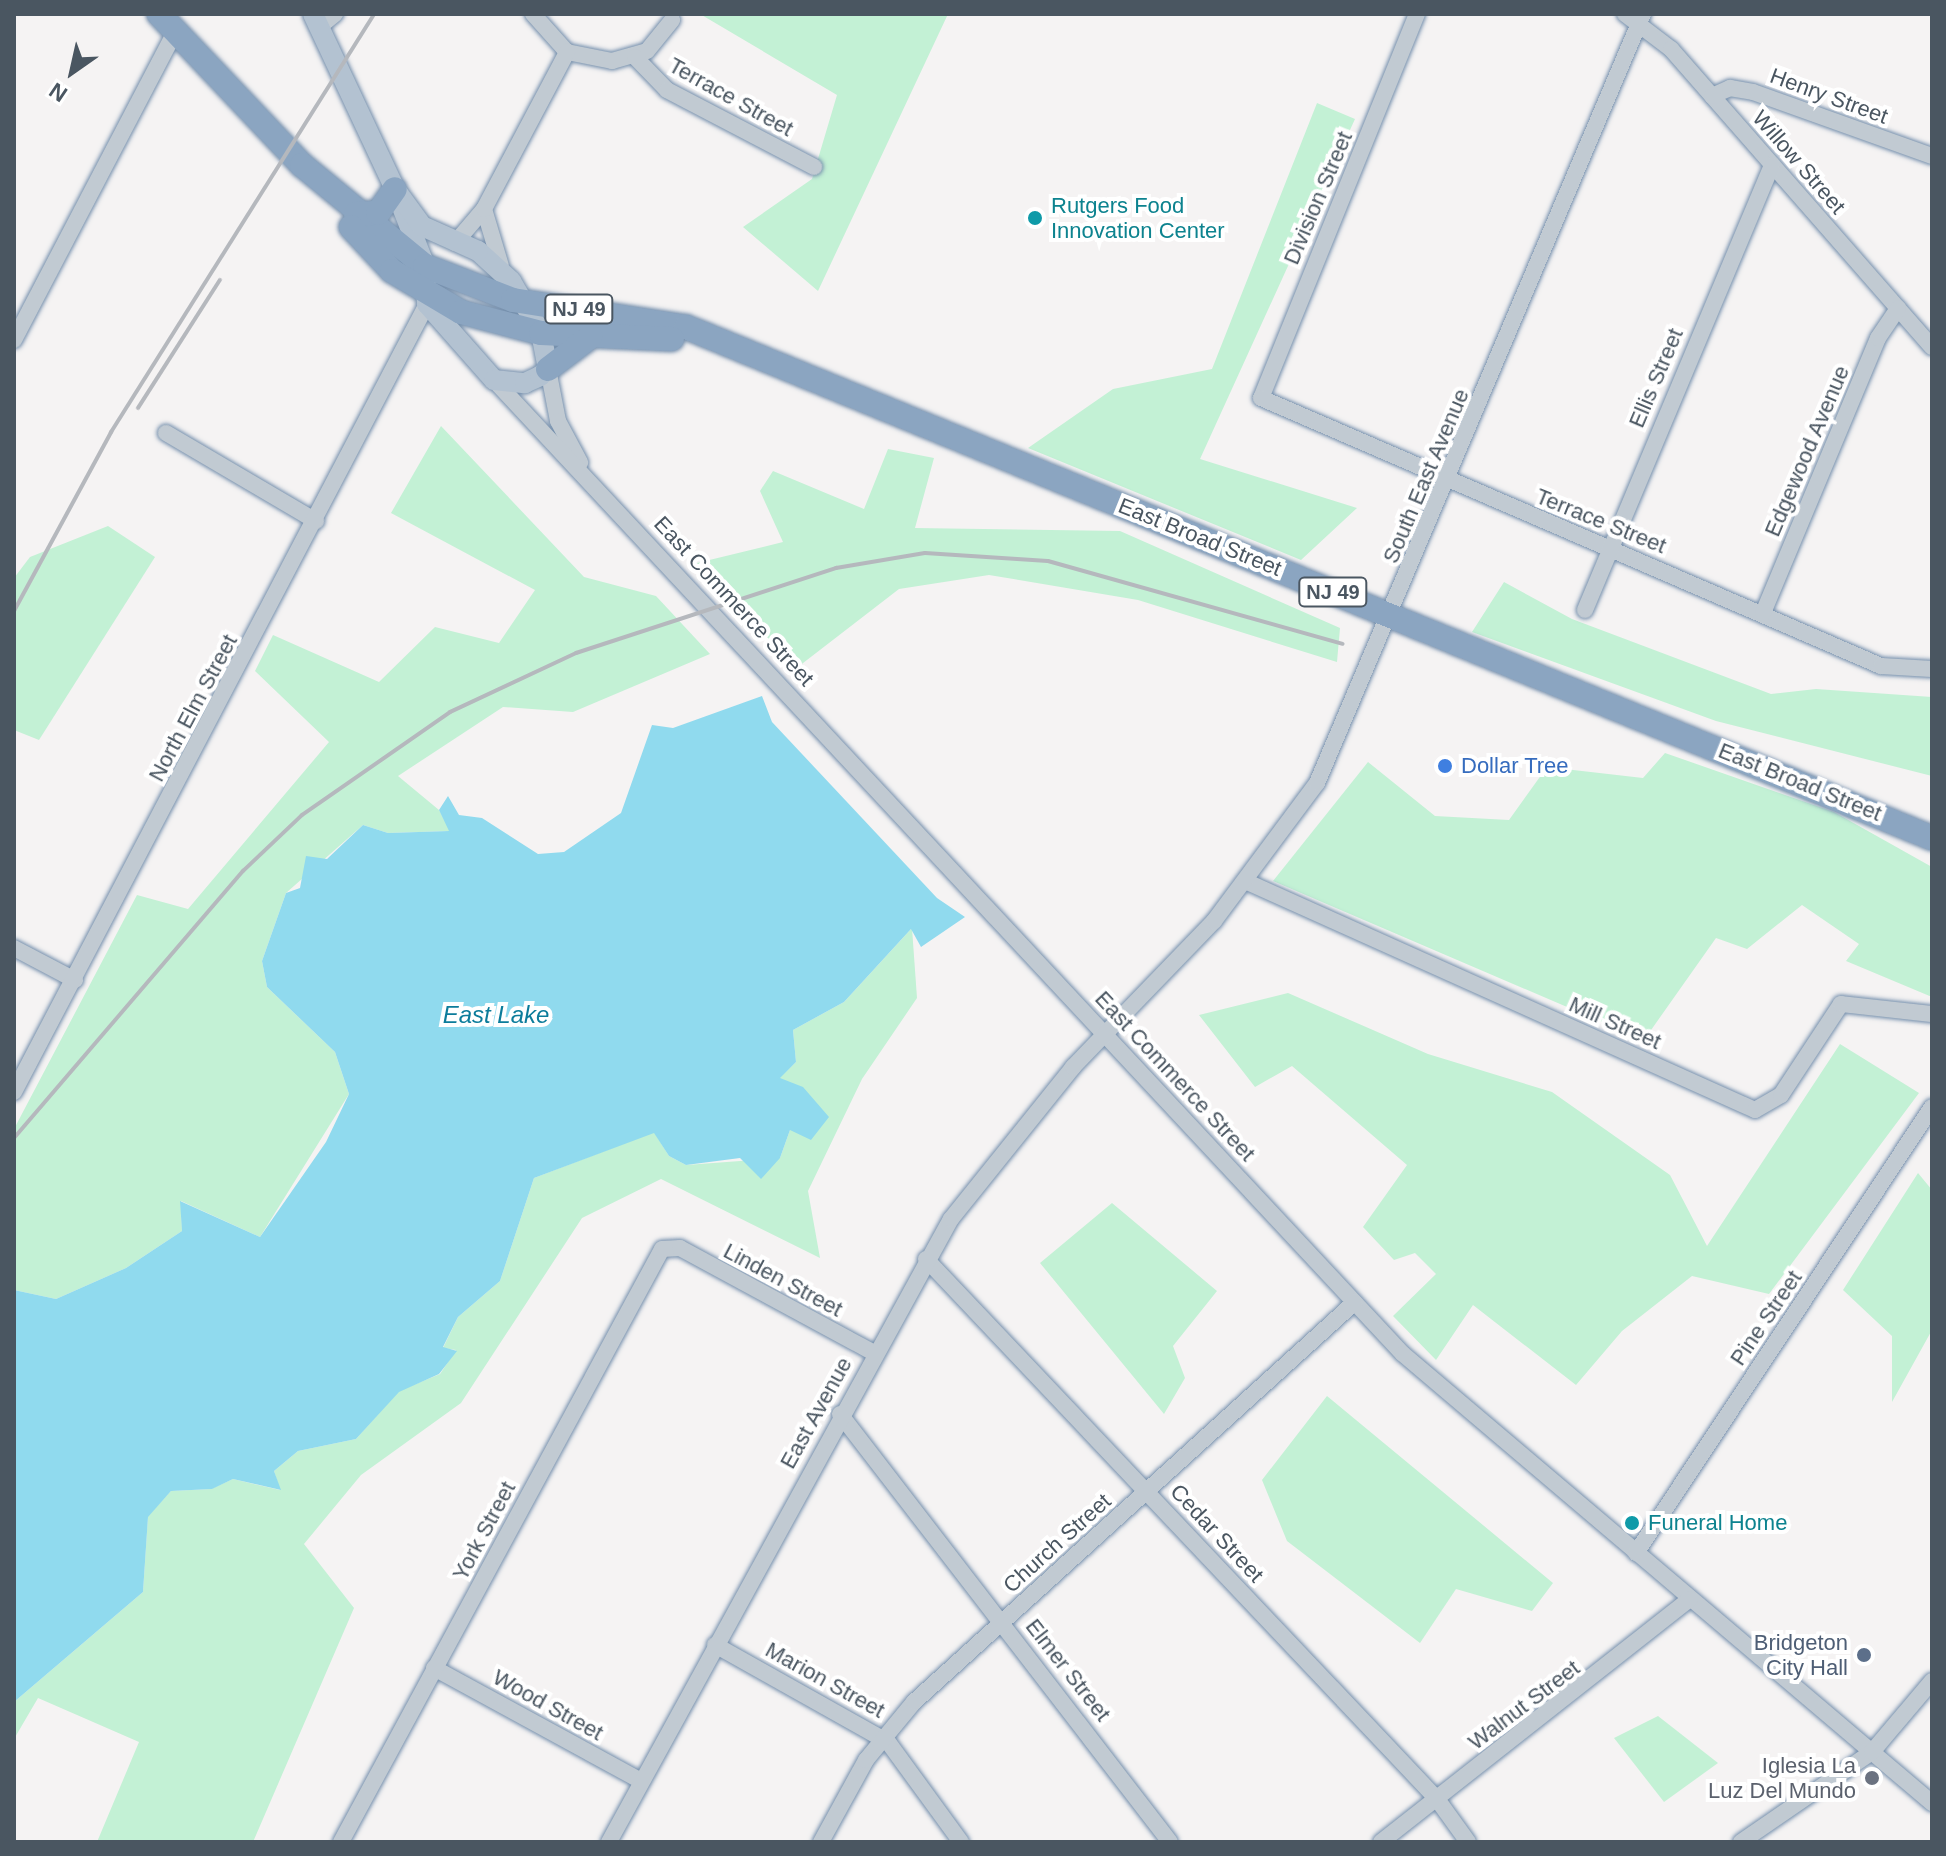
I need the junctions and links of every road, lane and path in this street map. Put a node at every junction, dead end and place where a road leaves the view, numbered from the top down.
1 (533, 14) edge
2 (1417, 14) edge
3 (1636, 17) edge
4 (322, 18) edge
5 (672, 20) dead end
6 (167, 23) edge
7 (567, 52) junction
8 (635, 57) junction
9 (1712, 96) junction
10 (1932, 156) edge
11 (302, 165) junction
12 (1772, 165) junction
13 (814, 167) dead end
14 (395, 189) junction
15 (484, 209) junction
16 (356, 214) junction
17 (455, 243) junction
18 (425, 266) junction
19 (511, 281) junction
20 (426, 298) junction
21 (525, 301) junction
22 (1898, 308) junction
23 (447, 328) junction
24 (605, 329) junction
25 (541, 333) junction
26 (14, 340) edge
27 (410, 345) junction
28 (1932, 347) edge
29 (548, 369) junction
30 (494, 380) junction
31 (1261, 398) joint
32 (166, 433) dead end
33 (587, 474) junction
34 (1447, 482) junction
35 (316, 521) junction
36 (1610, 549) junction
37 (1585, 610) dead end
38 (1763, 613) junction
39 (1392, 616) junction
40 (1930, 671) edge
41 (1932, 838) edge
42 (1245, 881) junction
43 (14, 948) edge
44 (75, 980) junction
45 (1932, 1014) edge
46 (1105, 1034) junction
47 (14, 1092) edge
48 (1932, 1107) edge
49 (671, 1246) joint
50 (926, 1259) junction
51 (1355, 1302) junction
52 (874, 1353) junction
53 (840, 1414) junction
54 (1148, 1491) junction
55 (1636, 1553) junction
56 (1690, 1599) junction
57 (1002, 1621) junction
58 (715, 1645) junction
59 (434, 1668) junction
60 (1932, 1681) edge
61 (882, 1737) junction
62 (1872, 1752) junction
63 (641, 1781) junction
64 (1437, 1799) junction
65 (1932, 1803) edge
66 (341, 1842) edge
67 (609, 1842) edge
68 (821, 1842) edge
69 (961, 1842) edge
70 (1170, 1842) edge
71 (1381, 1842) edge
72 (1468, 1842) edge
73 (1741, 1842) edge

1 - 7 street
2 - 31 street, Division Street
3 - 9 street, Willow Street
3 - 34 street, South East Avenue
4 - 14 main road
5 - 8 street
6 - 11 highway, NJ 49
6 - 26 street
7 - 8 street
7 - 15 street
8 - 13 street, Terrace Street
9 - 10 street, Henry Street
9 - 12 street, Willow Street
11 - 16 highway, NJ 49
11 - 20 highway, NJ 49
12 - 22 street, Willow Street
12 - 36 street, Ellis Street
14 - 16 highway
14 - 17 main road
14 - 18 main road
15 - 17 street
15 - 19 street
16 - 18 highway, NJ 49
17 - 18 main road
17 - 19 main road
18 - 20 main road
18 - 21 highway, East Broad Street / NJ 49
19 - 21 main road
20 - 23 main road
20 - 25 highway, East Broad Street / NJ 49
20 - 27 street, North Elm Street
21 - 24 highway, East Broad Street / NJ 49
21 - 25 main road
22 - 28 street, Willow Street
22 - 38 street, Edgewood Avenue
23 - 27 street
23 - 30 main road
24 - 25 highway, East Broad Street / NJ 49
24 - 29 highway
24 - 39 highway, East Broad Street / NJ 49
25 - 29 main road
27 - 35 street, North Elm Street
29 - 30 main road
29 - 33 street
30 - 33 street, East Commerce Street
31 - 34 street, Terrace Street
32 - 35 street
33 - 46 street, East Commerce Street
34 - 36 street, Terrace Street
34 - 39 street, South East Avenue
35 - 44 street, North Elm Street
36 - 37 street, Ellis Street
36 - 38 street, Terrace Street
38 - 40 street, Terrace Street
39 - 41 highway, East Broad Street / NJ 49
39 - 42 street, South East Avenue
42 - 45 street, Mill Street
42 - 46 street, South East Avenue
43 - 44 street
44 - 47 street, North Elm Street
46 - 50 street, East Avenue
46 - 51 street, East Commerce Street
48 - 55 street, Pine Street
49 - 52 street, Linden Street
49 - 59 street, York Street
50 - 52 street, East Avenue
50 - 54 street, Cedar Street
51 - 54 street, Church Street
51 - 55 street, East Commerce Street
52 - 53 street, East Avenue
53 - 57 street, Elmer Street
53 - 58 street, East Avenue
54 - 57 street, Church Street
54 - 64 street, Cedar Street
55 - 56 street, East Commerce Street
56 - 62 street, East Commerce Street
56 - 64 street, Walnut Street
57 - 61 street, Church Street
57 - 70 street, Elmer Street
58 - 61 street, Marion Street
58 - 63 street, East Avenue
59 - 63 street, Wood Street
59 - 66 street, York Street
60 - 62 street
61 - 68 street, Church Street
61 - 69 street, Marion Street
62 - 65 street, East Commerce Street
62 - 73 street
63 - 67 street, East Avenue
64 - 71 street, Walnut Street
64 - 72 street, Cedar Street

